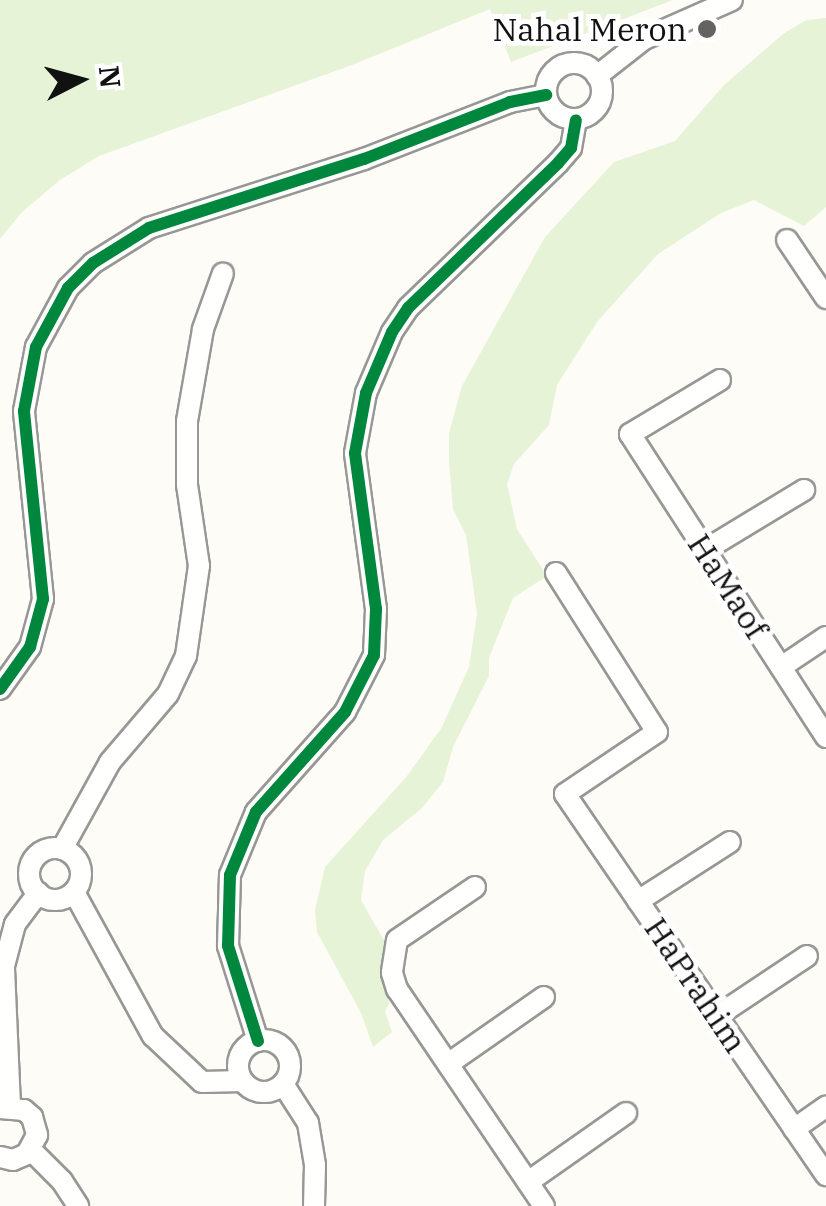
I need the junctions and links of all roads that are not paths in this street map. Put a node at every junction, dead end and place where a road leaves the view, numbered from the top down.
1 (732, 0) edge
2 (597, 76) junction
3 (546, 95) junction
4 (576, 120) junction
5 (787, 240) dead end
6 (224, 273) dead end
7 (826, 298) edge
8 (720, 380) dead end
9 (804, 490) dead end
10 (705, 550) junction
11 (556, 573) dead end
12 (826, 637) edge
13 (780, 667) junction
14 (0, 690) edge
15 (826, 737) edge
16 (730, 842) dead end
17 (62, 849) junction
18 (475, 887) dead end
19 (74, 892) junction
20 (38, 893) junction
21 (638, 901) junction
22 (807, 956) dead end
23 (544, 997) dead end
24 (717, 1016) junction
25 (258, 1040) junction
26 (448, 1064) junction
27 (242, 1081) junction
28 (283, 1084) junction
29 (5, 1107) edge
30 (826, 1107) edge
31 (626, 1114) dead end
32 (794, 1129) junction
33 (31, 1150) junction
34 (0, 1157) edge
35 (826, 1176) edge
36 (528, 1182) junction
37 (78, 1206) edge
38 (314, 1206) edge
39 (544, 1206) edge

1 - 2 street
2 - 3 street
2 - 4 street
3 - 4 street
3 - 14 street
4 - 25 street
5 - 7 street
6 - 17 street
8 - 10 street, HaMaof
9 - 10 street
10 - 13 street, HaMaof
11 - 21 street, HaPrahim
12 - 13 street
13 - 15 street, HaMaof
16 - 21 street
17 - 19 street
17 - 20 street
18 - 26 street
19 - 20 street
19 - 27 street
20 - 29 street
21 - 24 street, HaPrahim
22 - 24 street
23 - 26 street
24 - 32 street, HaPrahim
25 - 27 street
25 - 28 street
26 - 36 street
27 - 28 street
28 - 38 street
29 - 33 street
30 - 32 street
31 - 36 street
32 - 35 street, HaPrahim
33 - 34 street
33 - 37 street
36 - 39 street

